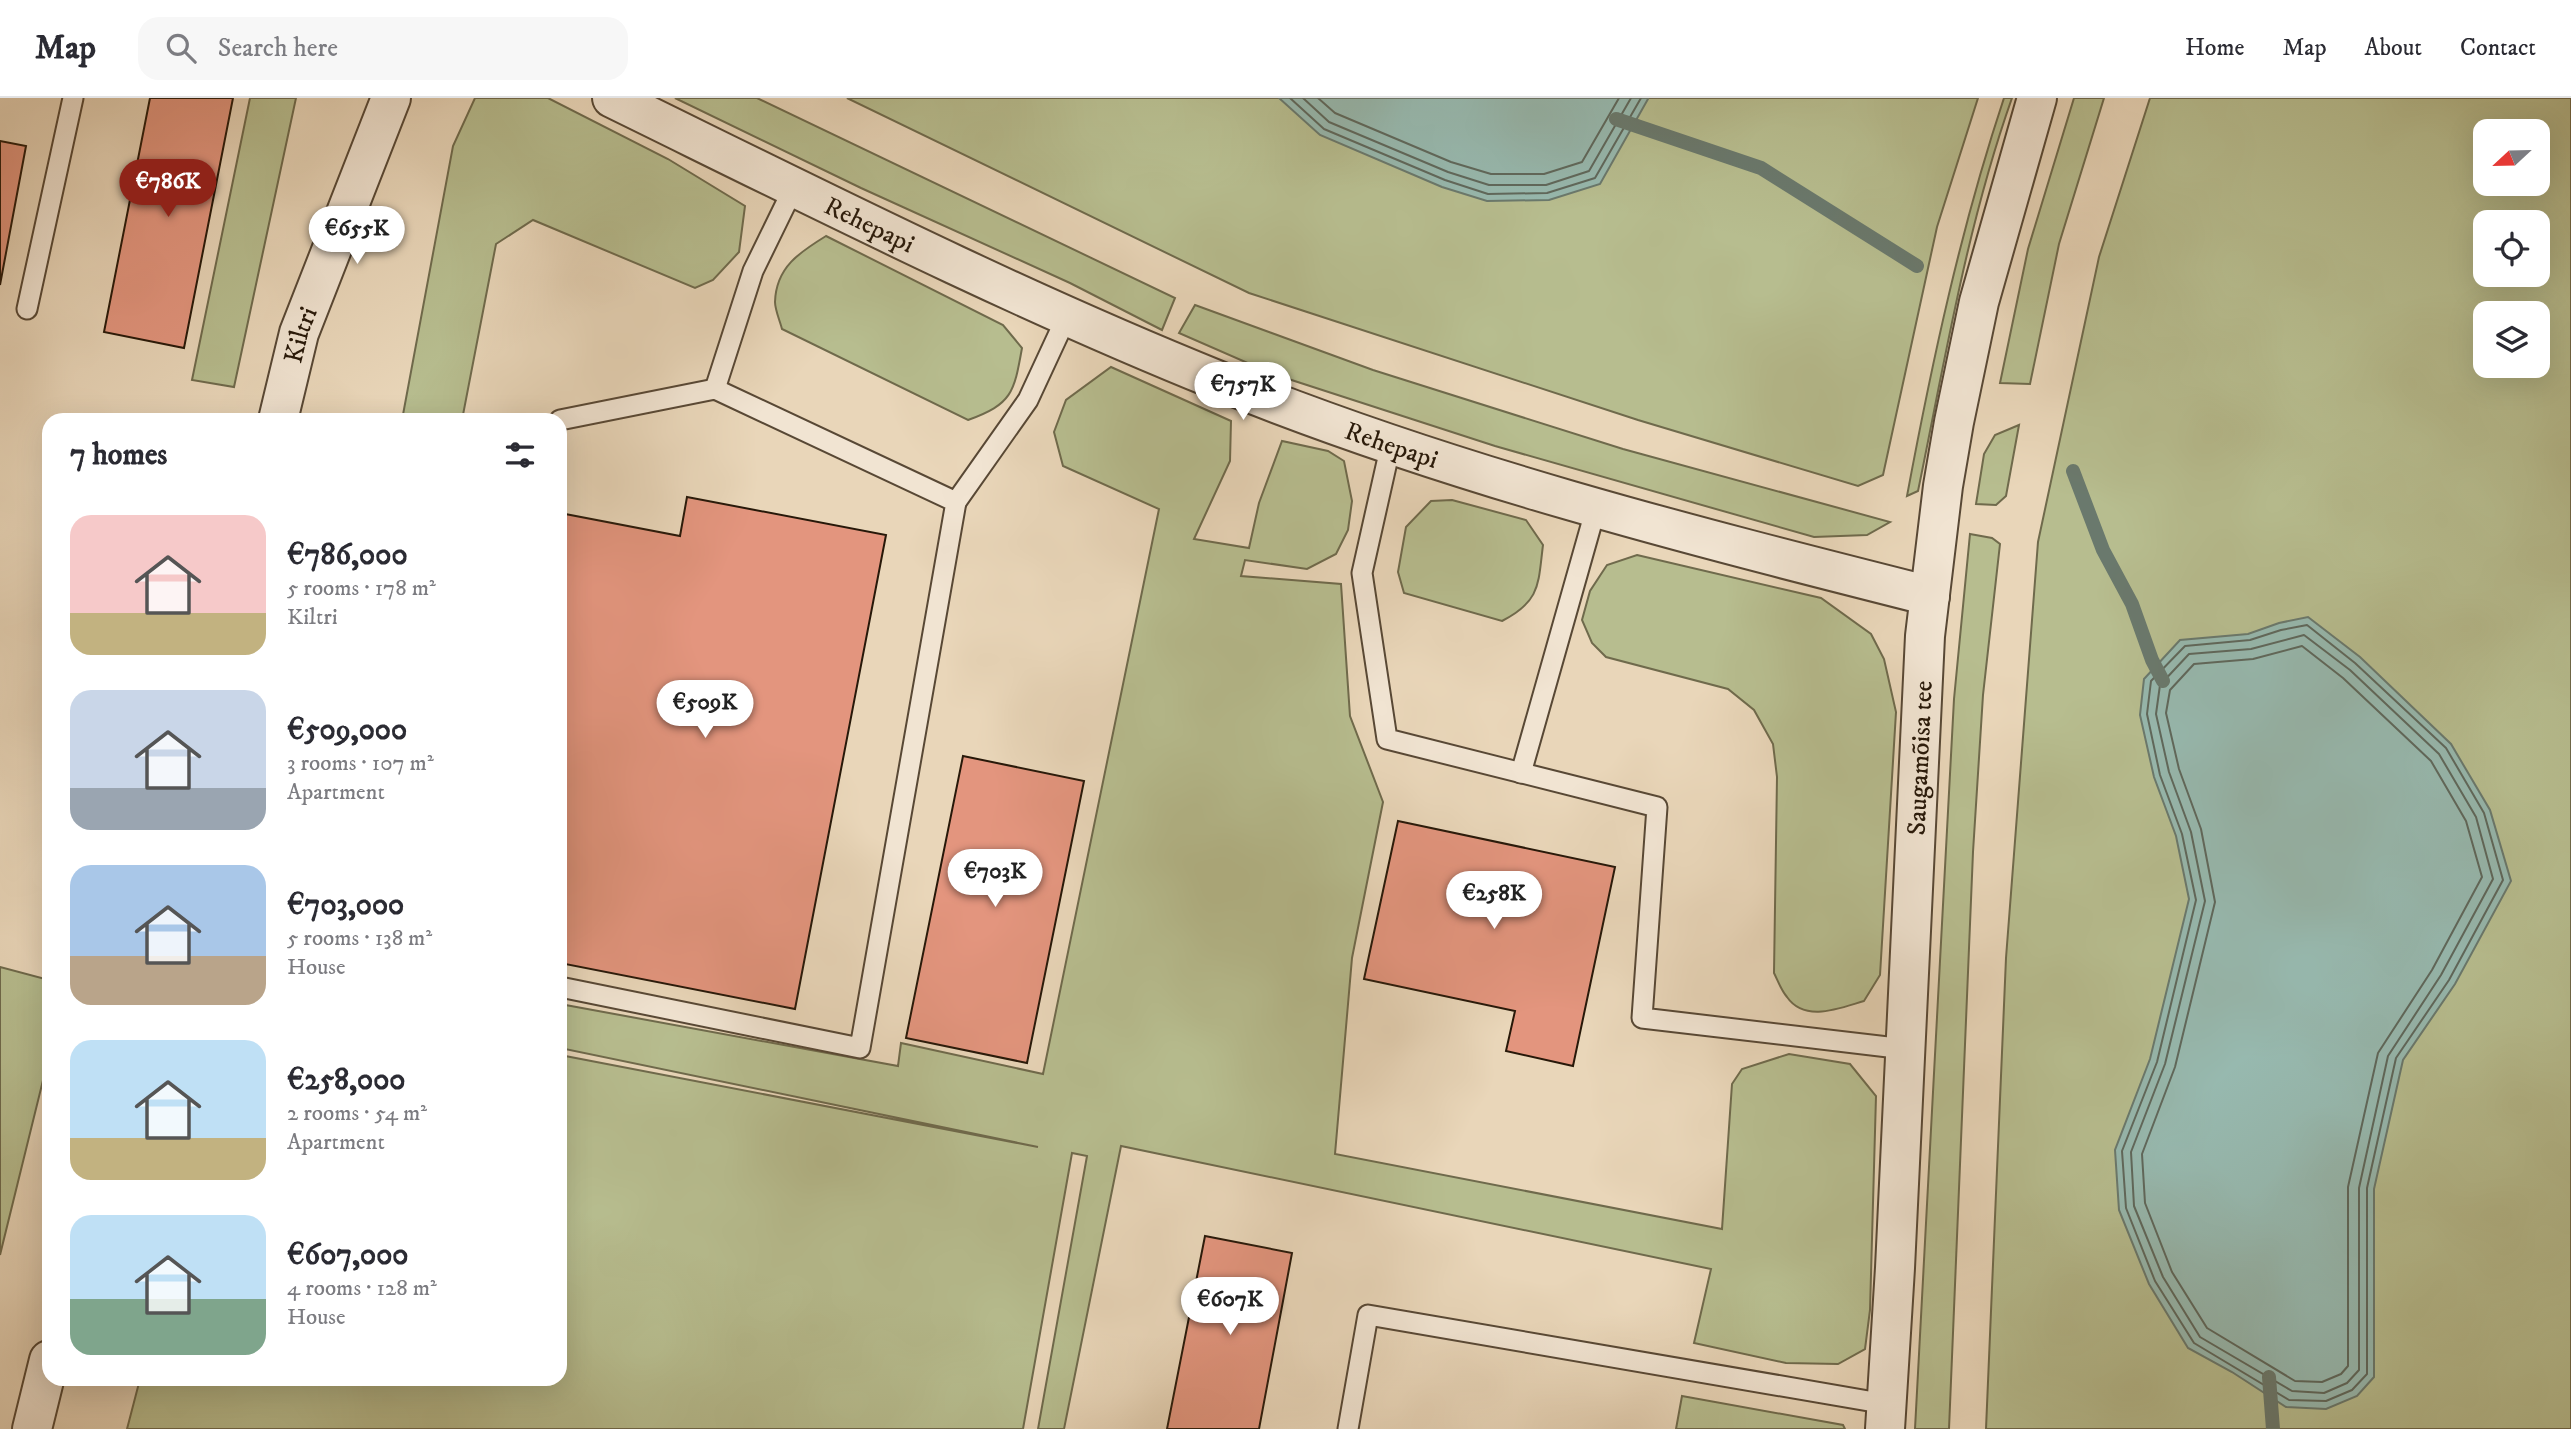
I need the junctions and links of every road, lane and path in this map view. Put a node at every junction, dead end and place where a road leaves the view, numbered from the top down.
1 (73, 98) edge
2 (391, 98) edge
3 (612, 98) edge
4 (2037, 98) edge
5 (794, 187) junction
6 (27, 309) dead end
7 (1067, 316) junction
8 (716, 389) junction
9 (280, 413) edge
10 (567, 420) edge
11 (1391, 444) junction
12 (956, 502) junction
13 (1596, 508) junction
14 (1930, 596) junction
15 (1521, 773) junction
16 (567, 988) edge
17 (1905, 1049) junction
18 (43, 1386) edge
19 (1885, 1416) edge
20 (32, 1429) edge
21 (1348, 1429) edge

1 - 6 lane
2 - 9 street, Kiltri
3 - 5 street, Rehepapi
4 - 14 street, Saugamõisa tee
5 - 7 street, Rehepapi
5 - 8 lane
7 - 11 street, Rehepapi
7 - 12 lane
8 - 10 lane
8 - 12 lane
11 - 13 street, Rehepapi
11 - 15 lane
12 - 16 lane
13 - 14 street, Rehepapi
13 - 15 lane
14 - 17 street, Saugamõisa tee
15 - 17 lane
17 - 19 street, Saugamõisa tee
18 - 20 street
19 - 21 lane

